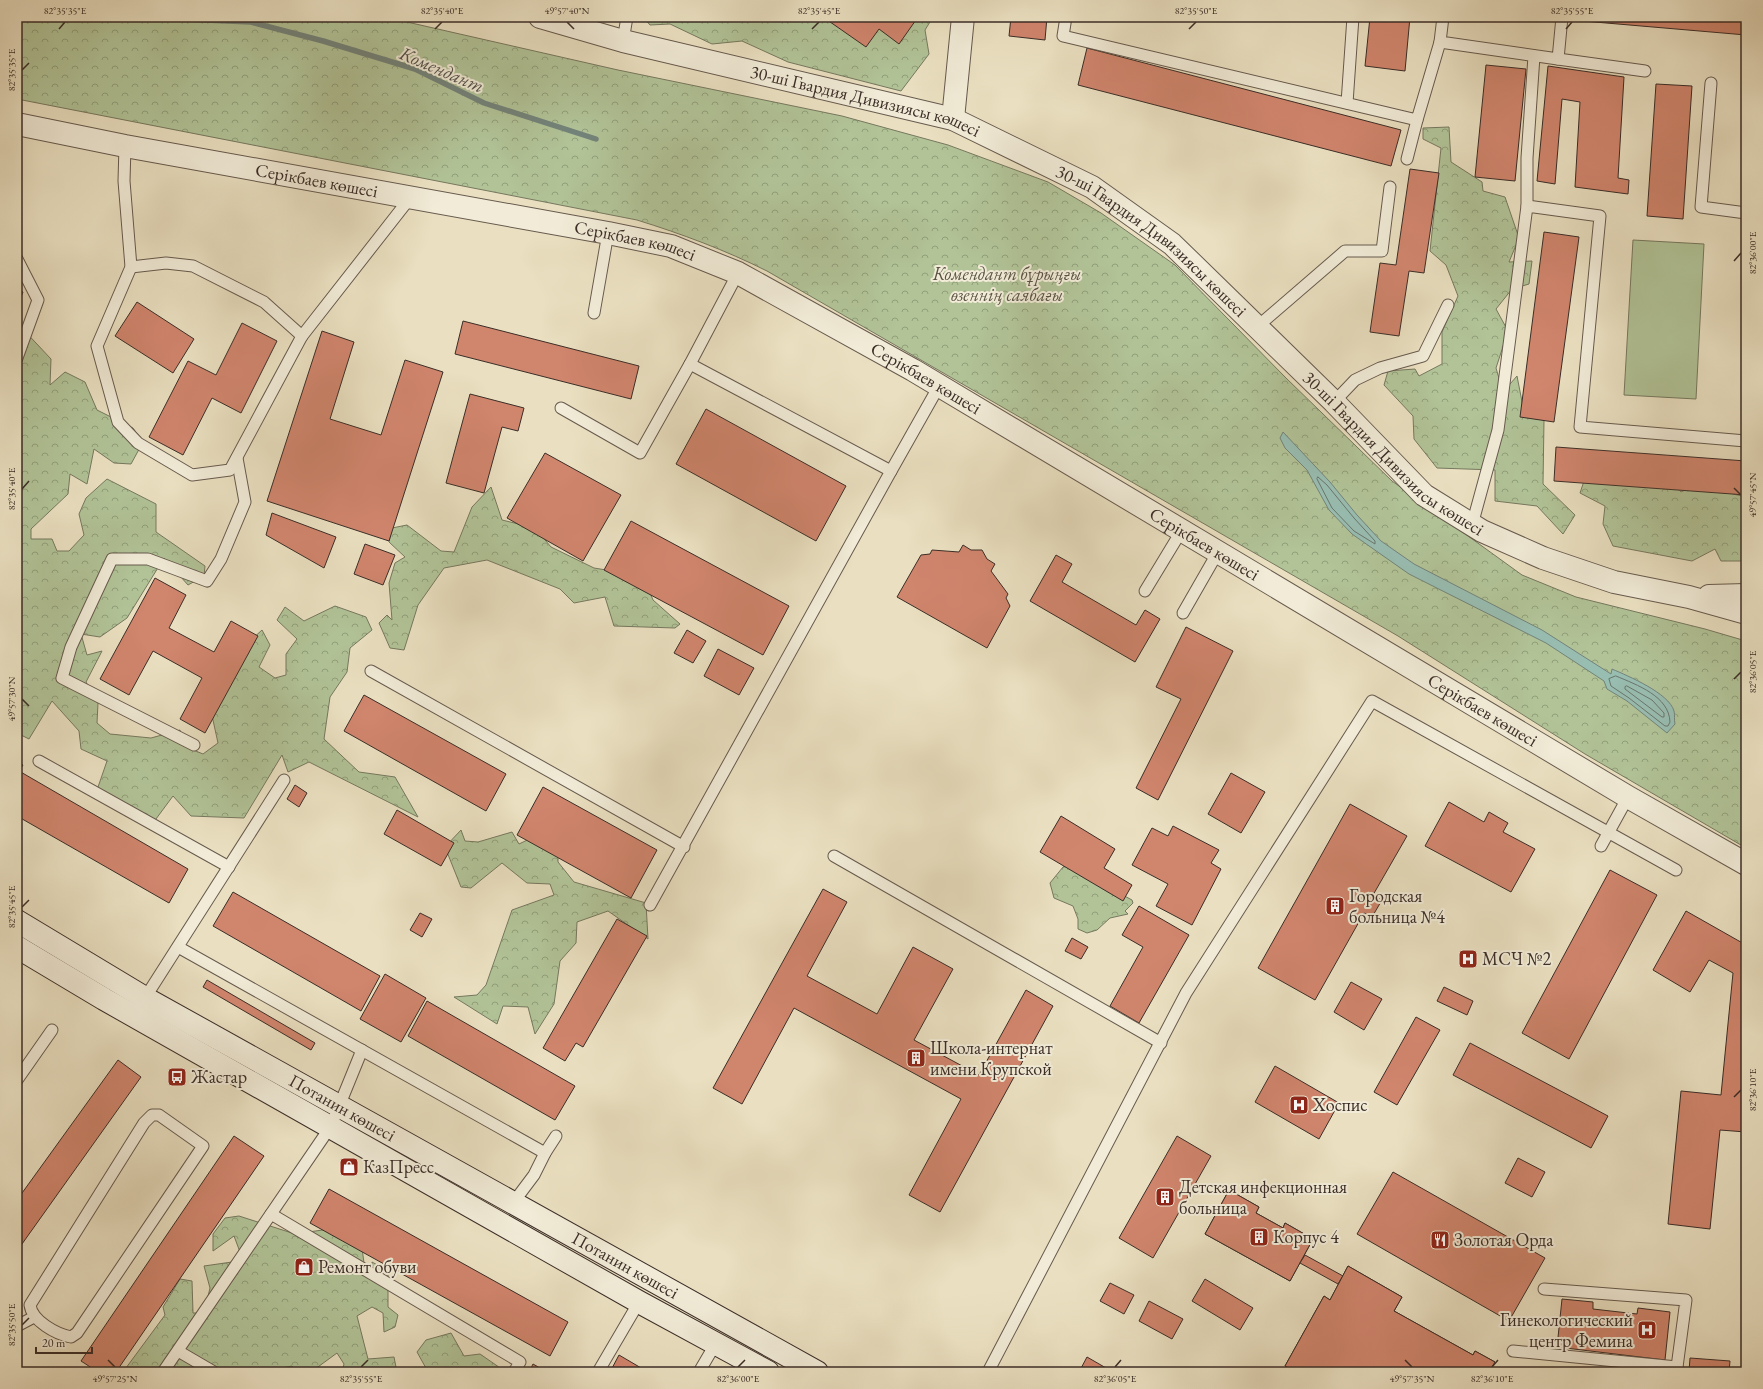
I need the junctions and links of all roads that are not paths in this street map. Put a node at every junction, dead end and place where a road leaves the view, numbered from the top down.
1 (540, 17) edge
2 (627, 17) edge
3 (963, 17) edge
4 (1066, 17) edge
5 (1353, 17) edge
6 (1443, 17) edge
7 (1562, 17) edge
8 (623, 41) junction
9 (1440, 42) junction
10 (1534, 56) junction
11 (1558, 59) junction
12 (1645, 71) dead end
13 (1711, 83) dead end
14 (1347, 103) junction
15 (953, 119) junction
16 (1417, 120) junction
17 (17, 124) edge
18 (125, 146) junction
19 (1407, 159) dead end
20 (1390, 187) dead end
21 (410, 198) junction
22 (1527, 206) junction
23 (1746, 213) edge
24 (608, 233) junction
25 (17, 259) edge
26 (131, 267) junction
27 (738, 273) junction
28 (1448, 305) dead end
29 (594, 313) dead end
30 (1257, 327) junction
31 (302, 336) junction
32 (17, 358) edge
33 (690, 364) junction
34 (940, 386) junction
35 (1334, 402) junction
36 (561, 408) dead end
37 (1746, 441) edge
38 (237, 458) junction
39 (891, 471) junction
40 (1472, 525) junction
41 (1182, 530) junction
42 (1218, 552) junction
43 (1145, 591) dead end
44 (1746, 595) edge
45 (1689, 597) junction
46 (1183, 613) dead end
47 (1746, 613) edge
48 (371, 671) dead end
49 (194, 745) dead end
50 (38, 761) dead end
51 (284, 780) dead end
52 (1628, 797) junction
53 (1609, 832) junction
54 (1601, 846) dead end
55 (684, 847) junction
56 (834, 856) dead end
57 (1746, 864) edge
58 (229, 867) junction
59 (1676, 870) dead end
60 (650, 905) dead end
61 (17, 921) edge
62 (17, 947) edge
63 (178, 947) junction
64 (146, 998) junction
65 (52, 1030) dead end
66 (1161, 1043) junction
67 (362, 1050) junction
68 (17, 1080) edge
69 (340, 1106) junction
70 (331, 1126) junction
71 (556, 1136) dead end
72 (545, 1153) junction
73 (513, 1203) junction
74 (271, 1214) junction
75 (1544, 1289) dead end
76 (639, 1302) junction
77 (34, 1316) junction
78 (17, 1326) edge
79 (716, 1343) junction
80 (178, 1351) junction
81 (1513, 1351) dead end
82 (1677, 1370) edge
83 (163, 1372) edge
84 (214, 1372) edge
85 (514, 1372) edge
86 (598, 1372) edge
87 (699, 1372) edge
88 (768, 1372) edge
89 (817, 1372) edge
90 (988, 1372) edge

1 - 8 street, 30-ші Гвардия Дивизиясы көшесі
2 - 8 lane
3 - 15 street
4 - 14 lane
5 - 14 lane
6 - 9 lane
7 - 11 lane
8 - 15 street, 30-ші Гвардия Дивизиясы көшесі
9 - 10 lane
9 - 16 lane
10 - 11 lane
10 - 22 lane
11 - 12 lane
13 - 23 lane
14 - 16 lane
15 - 30 street, 30-ші Гвардия Дивизиясы көшесі
16 - 19 lane
17 - 18 street, Серікбаев көшесі
18 - 21 street, Серікбаев көшесі
18 - 26 lane
20 - 30 lane
21 - 24 street, Серікбаев көшесі
21 - 31 lane
22 - 37 lane
22 - 40 lane
24 - 27 street, Серікбаев көшесі
24 - 29 lane
25 - 32 lane
26 - 31 lane
26 - 38 lane
27 - 33 lane
27 - 34 street, Серікбаев көшесі
28 - 35 lane
30 - 35 street, 30-ші Гвардия Дивизиясы көшесі
31 - 38 lane
33 - 36 lane
33 - 39 lane
34 - 39 lane
34 - 41 street, Серікбаев көшесі
35 - 40 street, 30-ші Гвардия Дивизиясы көшесі
38 - 49 lane
39 - 55 lane
40 - 45 street, 30-ші Гвардия Дивизиясы көшесі
41 - 42 street, Серікбаев көшесі
41 - 43 lane
42 - 46 lane
42 - 52 street, Серікбаев көшесі
44 - 45 street
45 - 47 street
48 - 55 lane
50 - 58 lane
51 - 58 lane
52 - 53 lane
52 - 57 street, Серікбаев көшесі
53 - 54 lane
53 - 59 lane
53 - 66 lane
55 - 60 lane
56 - 66 lane
58 - 63 lane
61 - 64 street, Потанин көшесі
62 - 70 street, Потанин көшесі
63 - 64 lane
63 - 67 lane
64 - 69 street, Потанин көшесі
65 - 68 lane
66 - 90 lane
67 - 69 lane
67 - 72 lane
69 - 70 lane
69 - 73 street, Потанин көшесі
70 - 74 lane
70 - 76 street, Потанин көшесі
71 - 72 lane
72 - 73 lane
73 - 89 street, Потанин көшесі
74 - 80 lane
74 - 85 lane
75 - 82 lane
76 - 79 street, Потанин көшесі
76 - 86 lane
77 - 77 lane
77 - 78 lane
79 - 87 lane
79 - 88 street, Потанин көшесі
80 - 83 lane
80 - 84 lane
81 - 82 lane

